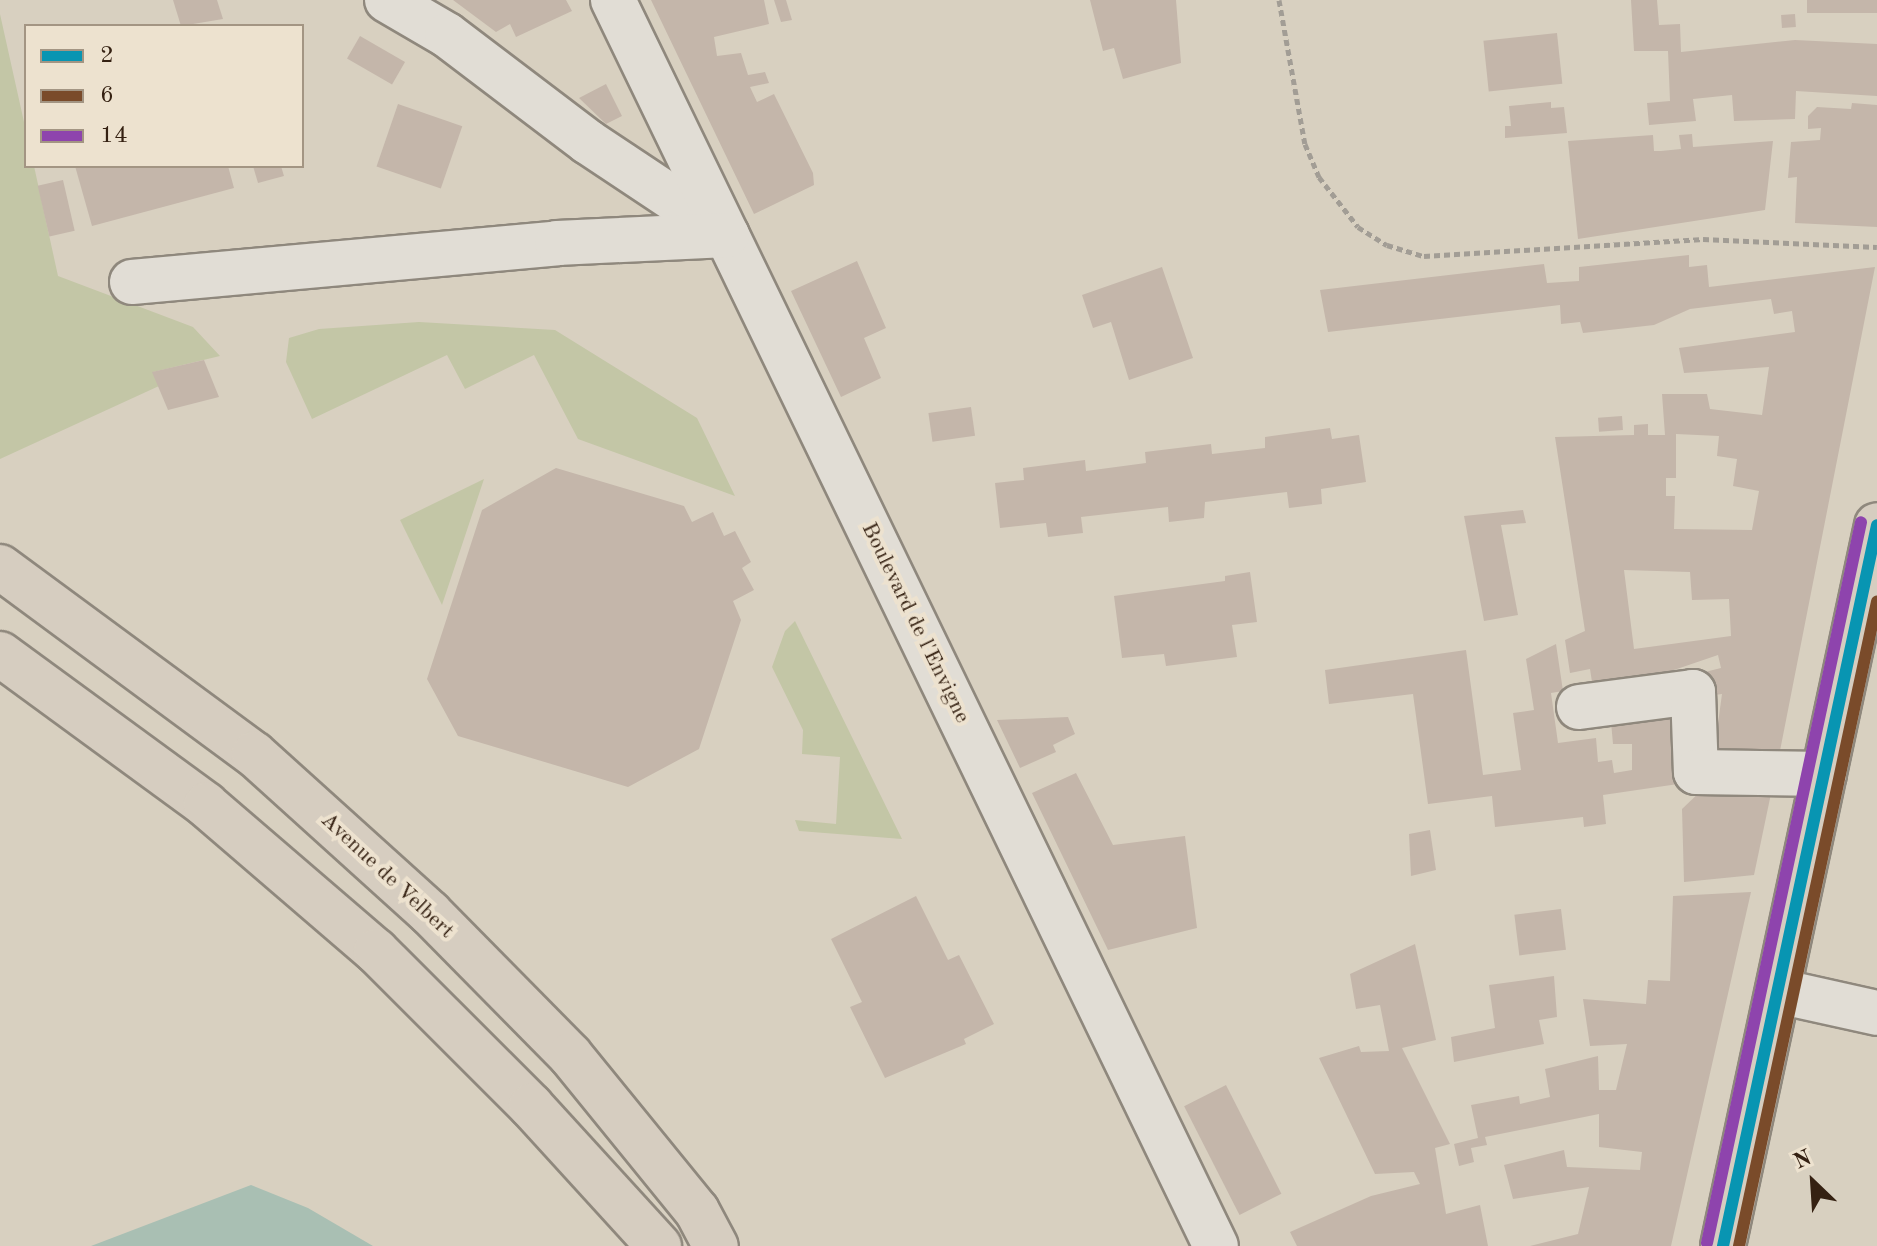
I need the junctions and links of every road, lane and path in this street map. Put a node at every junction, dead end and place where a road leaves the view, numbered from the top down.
1 (387, 0) edge
2 (613, 0) edge
3 (1279, 0) edge
4 (727, 235) junction
5 (1877, 247) edge
6 (132, 282) dead end
7 (1877, 525) edge
8 (0, 567) edge
9 (0, 654) edge
10 (1579, 707) dead end
11 (1824, 774) junction
12 (1778, 991) junction
13 (1877, 1013) edge
14 (659, 1246) edge
15 (716, 1246) edge
16 (1216, 1246) edge
17 (1723, 1246) edge

1 - 4 street
2 - 4 street, Boulevard de l'Envigne
3 - 5 path
4 - 6 street
4 - 16 street, Boulevard de l'Envigne
7 - 11 main road
8 - 15 main road, Avenue de Velbert
9 - 14 main road
10 - 11 street
11 - 12 main road
12 - 13 street
12 - 17 main road

